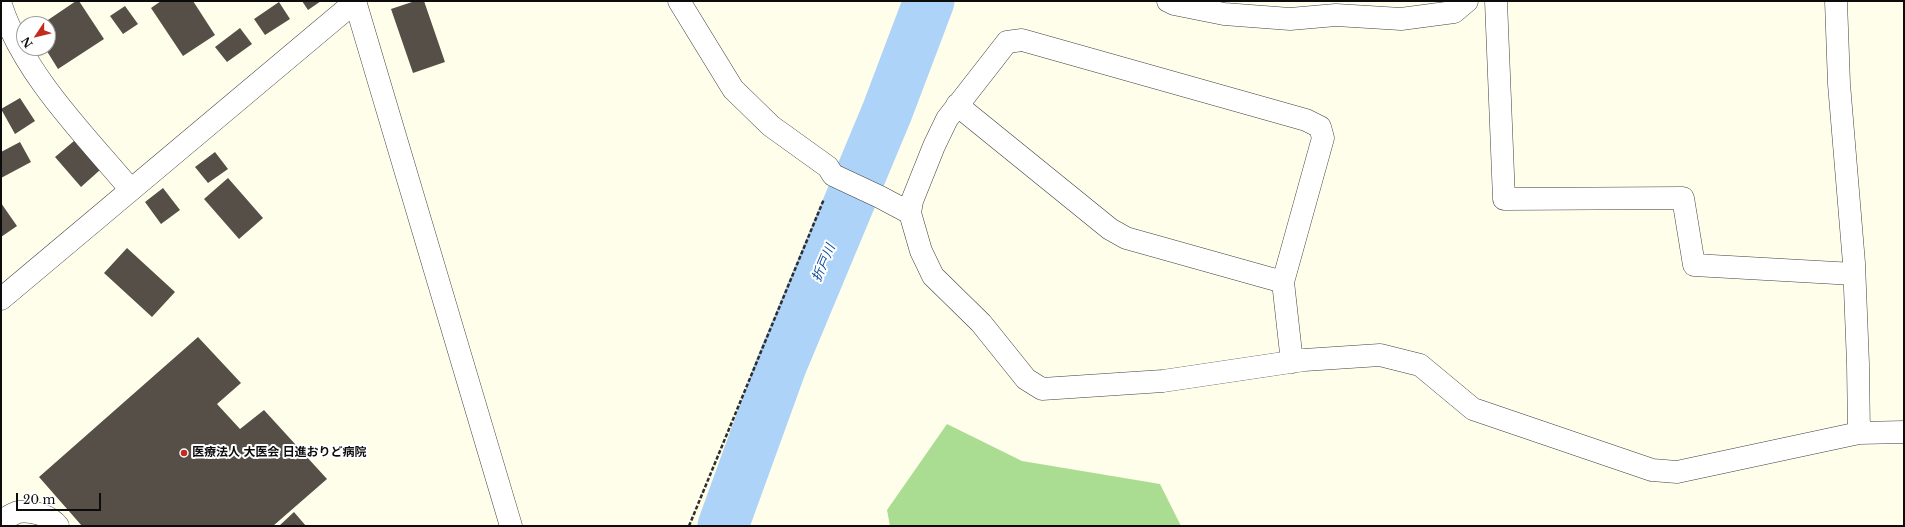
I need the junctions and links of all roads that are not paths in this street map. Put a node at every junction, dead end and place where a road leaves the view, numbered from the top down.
1 (356, 1) edge
2 (679, 1) edge
3 (1168, 1) edge
4 (1467, 1) edge
5 (1496, 1) edge
6 (1836, 1) edge
7 (1, 5) edge
8 (957, 105) junction
9 (130, 190) junction
10 (910, 213) junction
11 (1854, 274) junction
12 (1283, 282) junction
13 (1, 299) edge
14 (1292, 362) junction
15 (1904, 432) edge
16 (1859, 433) junction
17 (1, 521) edge
18 (58, 526) edge
19 (511, 526) edge

1 - 9 street
1 - 19 street
2 - 10 street
3 - 4 street
5 - 11 street
6 - 11 street
7 - 9 street
8 - 10 street
8 - 12 street
8 - 12 street
9 - 13 street
10 - 14 street
11 - 16 street
12 - 14 street
14 - 16 street
15 - 16 street
17 - 18 street

